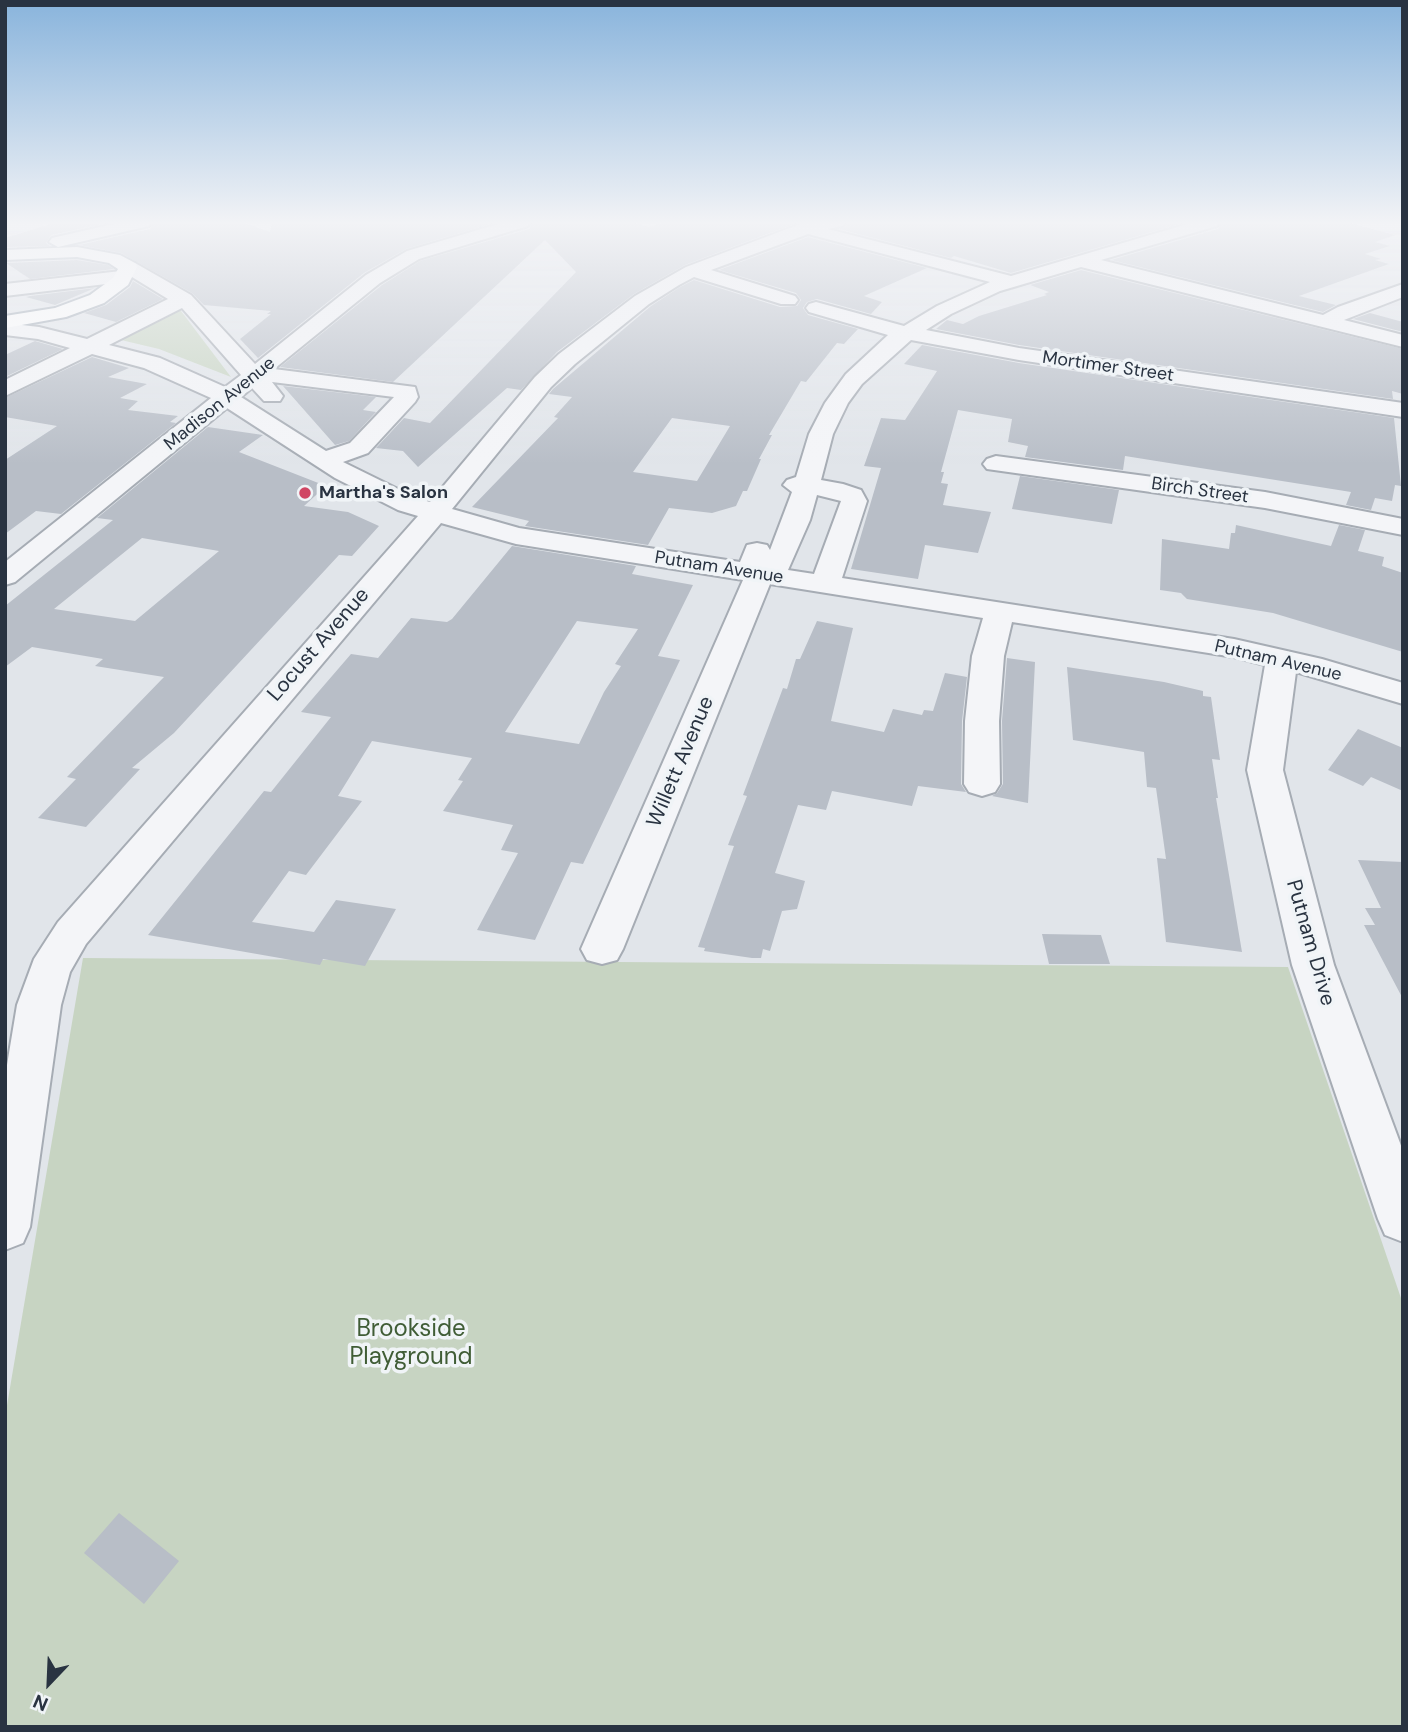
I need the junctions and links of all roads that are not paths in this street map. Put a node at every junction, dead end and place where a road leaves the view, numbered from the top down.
1 (87, 303) edge
2 (176, 303) edge
3 (188, 303) edge
4 (343, 303) edge
5 (638, 303) edge
6 (958, 303) edge
7 (1248, 303) edge
8 (1367, 303) edge
9 (816, 308) dead end
10 (5, 322) edge
11 (1326, 322) junction
12 (5, 329) edge
13 (907, 332) junction
14 (1403, 341) edge
15 (91, 346) junction
16 (256, 375) junction
17 (5, 389) edge
18 (228, 398) junction
19 (1403, 410) edge
20 (288, 436) junction
21 (324, 460) junction
22 (996, 464) dead end
23 (805, 477) junction
24 (435, 513) junction
25 (774, 517) junction
26 (1403, 527) edge
27 (655, 558) junction
28 (759, 574) junction
29 (5, 576) edge
30 (825, 584) junction
31 (1000, 611) junction
32 (1282, 659) junction
33 (1403, 694) edge
34 (982, 784) dead end
35 (602, 949) dead end
36 (1403, 1219) edge
37 (5, 1227) edge

1 - 10 main road
2 - 15 street
3 - 16 street
4 - 16 street, Madison Avenue
5 - 24 street, Locust Avenue
6 - 13 street, Willett Avenue
7 - 11 street
8 - 11 street
9 - 13 street, Mortimer Street
11 - 14 street
12 - 15 street, Putnam Avenue
13 - 19 street, Mortimer Street
13 - 23 street, Willett Avenue
15 - 17 street
15 - 18 street, Putnam Avenue
16 - 18 street, Madison Avenue
16 - 20 street
16 - 21 street
18 - 20 street, Putnam Avenue
18 - 29 street, Madison Avenue
20 - 21 street, Putnam Avenue
21 - 24 street, Putnam Avenue
22 - 26 street, Birch Street
23 - 25 street, Willett Avenue
23 - 28 street, Willett Avenue
23 - 30 street
24 - 27 street, Putnam Avenue
24 - 37 street, Locust Avenue
25 - 27 street
25 - 28 street, Willett Avenue
27 - 28 street, Putnam Avenue
28 - 30 street, Putnam Avenue
28 - 35 street, Willett Avenue
30 - 31 street, Putnam Avenue
31 - 32 street, Putnam Avenue
31 - 34 street
32 - 33 street, Putnam Avenue
32 - 36 street, Putnam Drive

